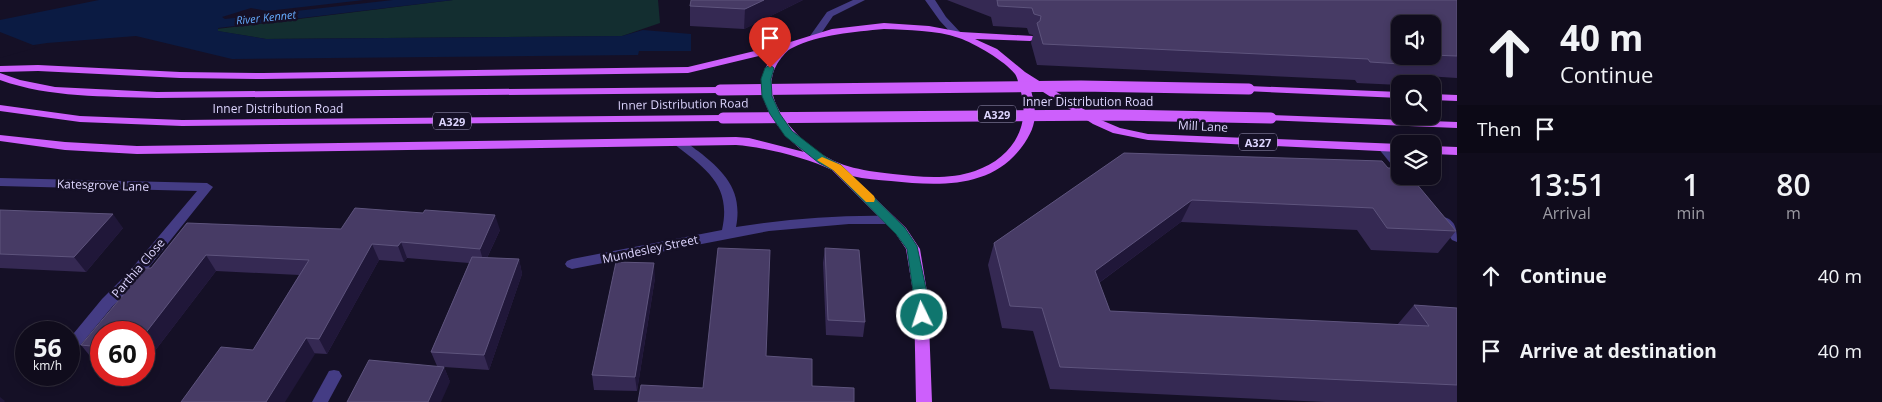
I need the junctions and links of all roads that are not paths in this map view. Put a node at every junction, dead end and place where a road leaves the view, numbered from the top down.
1 (860, 0) edge
2 (930, 0) edge
3 (959, 35) junction
4 (815, 36) junction
5 (1030, 38) dead end
6 (787, 46) junction
7 (0, 69) edge
8 (1021, 74) junction
9 (0, 76) edge
10 (1391, 95) edge
11 (1441, 97) edge
12 (1457, 98) edge
13 (0, 108) edge
14 (1457, 125) edge
15 (0, 138) edge
16 (678, 142) junction
17 (1384, 148) junction
18 (1391, 148) edge
19 (1441, 150) edge
20 (1457, 151) edge
21 (1391, 156) edge
22 (823, 161) junction
23 (837, 168) junction
24 (0, 182) edge
25 (207, 187) joint
26 (1434, 209) edge
27 (890, 220) junction
28 (728, 232) junction
29 (1457, 237) edge
30 (572, 264) dead end
31 (80, 336) edge
32 (334, 376) dead end
33 (320, 402) edge
34 (924, 402) edge

1 - 4 street
2 - 3 street
3 - 4 main road
3 - 5 main road
3 - 8 main road, Mill Lane
4 - 6 main road
6 - 7 main road
6 - 22 main road
8 - 17 main road, Mill Lane / A327
8 - 23 main road
9 - 10 main road, Inner Distribution Road / A329, bridge
11 - 12 main road
13 - 14 main road, Inner Distribution Road / A329, bridge
15 - 16 main road, A329
16 - 22 main road, A329
16 - 28 street
17 - 18 main road, Mill Lane / A327
17 - 21 street
19 - 20 main road
22 - 23 main road
23 - 27 main road
24 - 25 street, Katesgrove Lane
25 - 31 street, Parthia Close
26 - 29 street
27 - 28 street, Mundesley Street
27 - 34 main road
28 - 30 street, Mundesley Street
32 - 33 street

